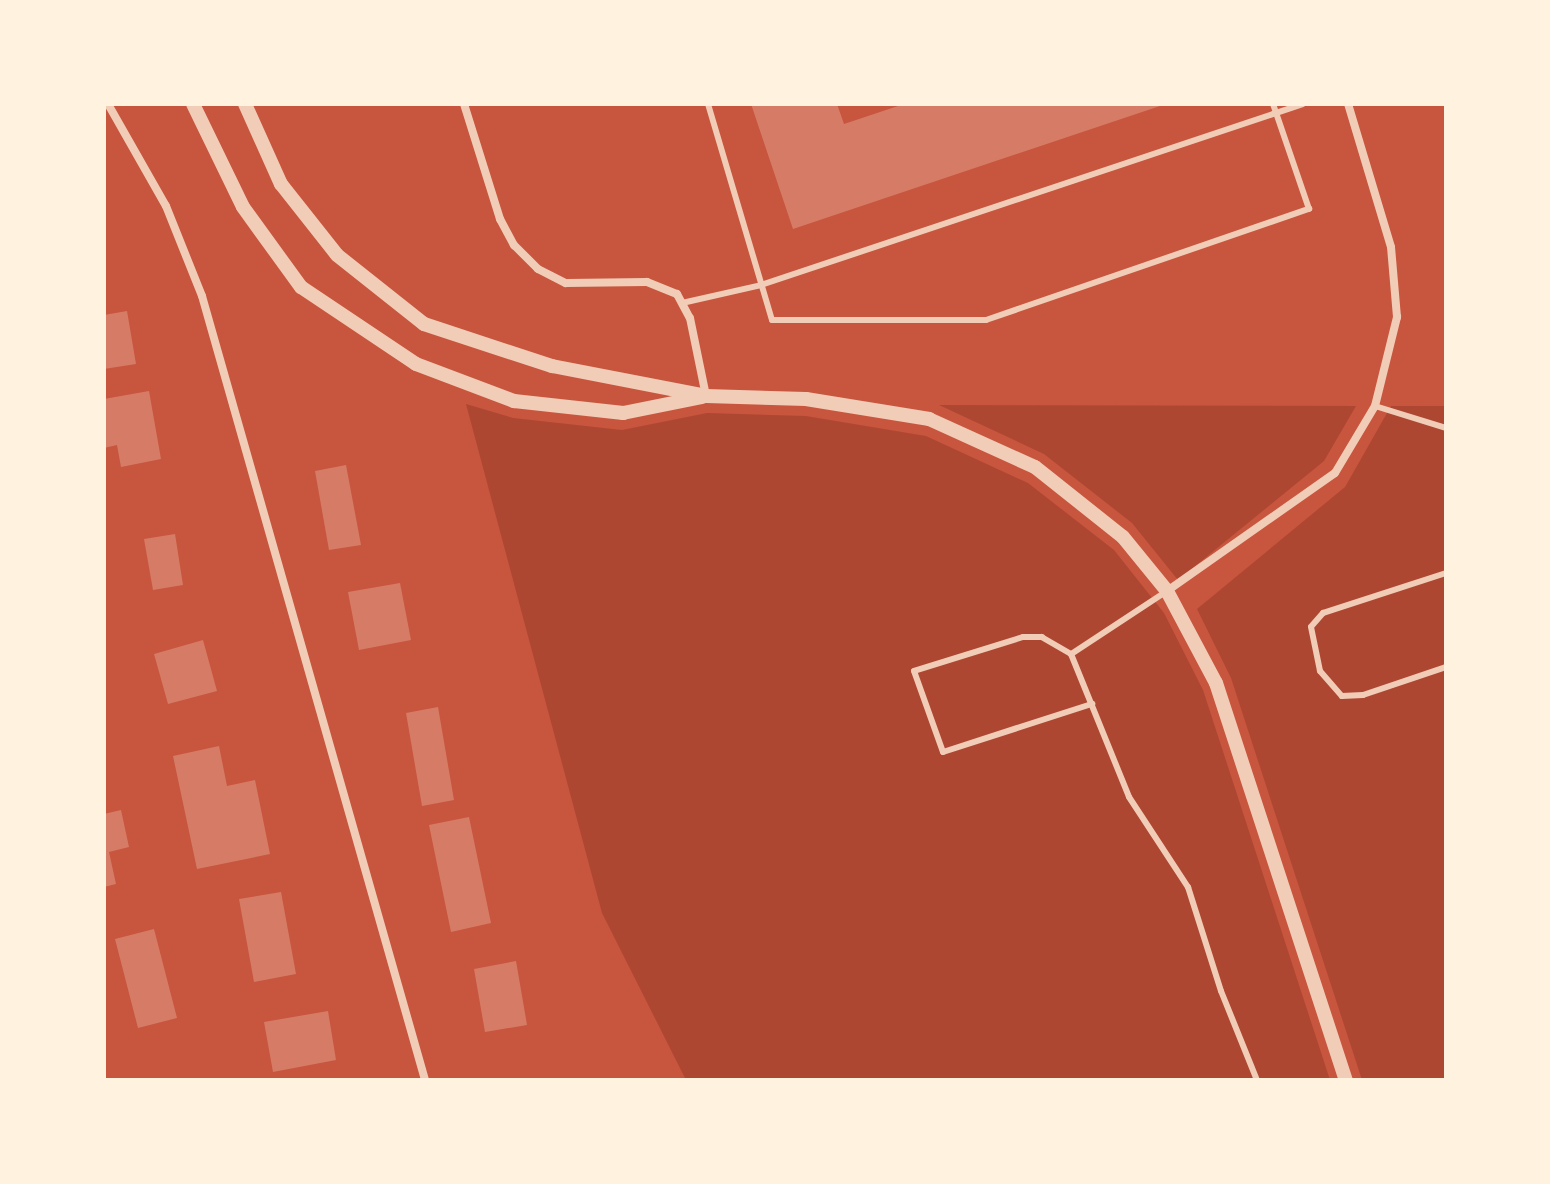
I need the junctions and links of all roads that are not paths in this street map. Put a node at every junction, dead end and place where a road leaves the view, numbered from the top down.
1 (108, 104) edge
2 (193, 104) edge
3 (245, 104) edge
4 (464, 104) edge
5 (708, 104) edge
6 (1273, 104) edge
7 (1303, 104) edge
8 (1348, 104) edge
9 (1276, 113) junction
10 (761, 285) junction
11 (682, 303) junction
12 (706, 396) junction
13 (1375, 406) junction
14 (1446, 428) edge
15 (1446, 573) edge
16 (1167, 591) junction
17 (1071, 654) junction
18 (1446, 667) edge
19 (1092, 704) junction
20 (425, 1080) edge
21 (1257, 1080) edge
22 (1346, 1080) edge

1 - 20 street
2 - 12 street
3 - 12 street
4 - 11 street
5 - 10 lane
6 - 9 lane
7 - 9 lane
8 - 13 street
9 - 10 lane
9 - 10 lane
10 - 11 lane
11 - 12 street
12 - 16 street
13 - 14 lane
13 - 16 street
15 - 18 lane
16 - 17 lane
16 - 22 street
17 - 19 lane
17 - 19 lane
19 - 21 lane

